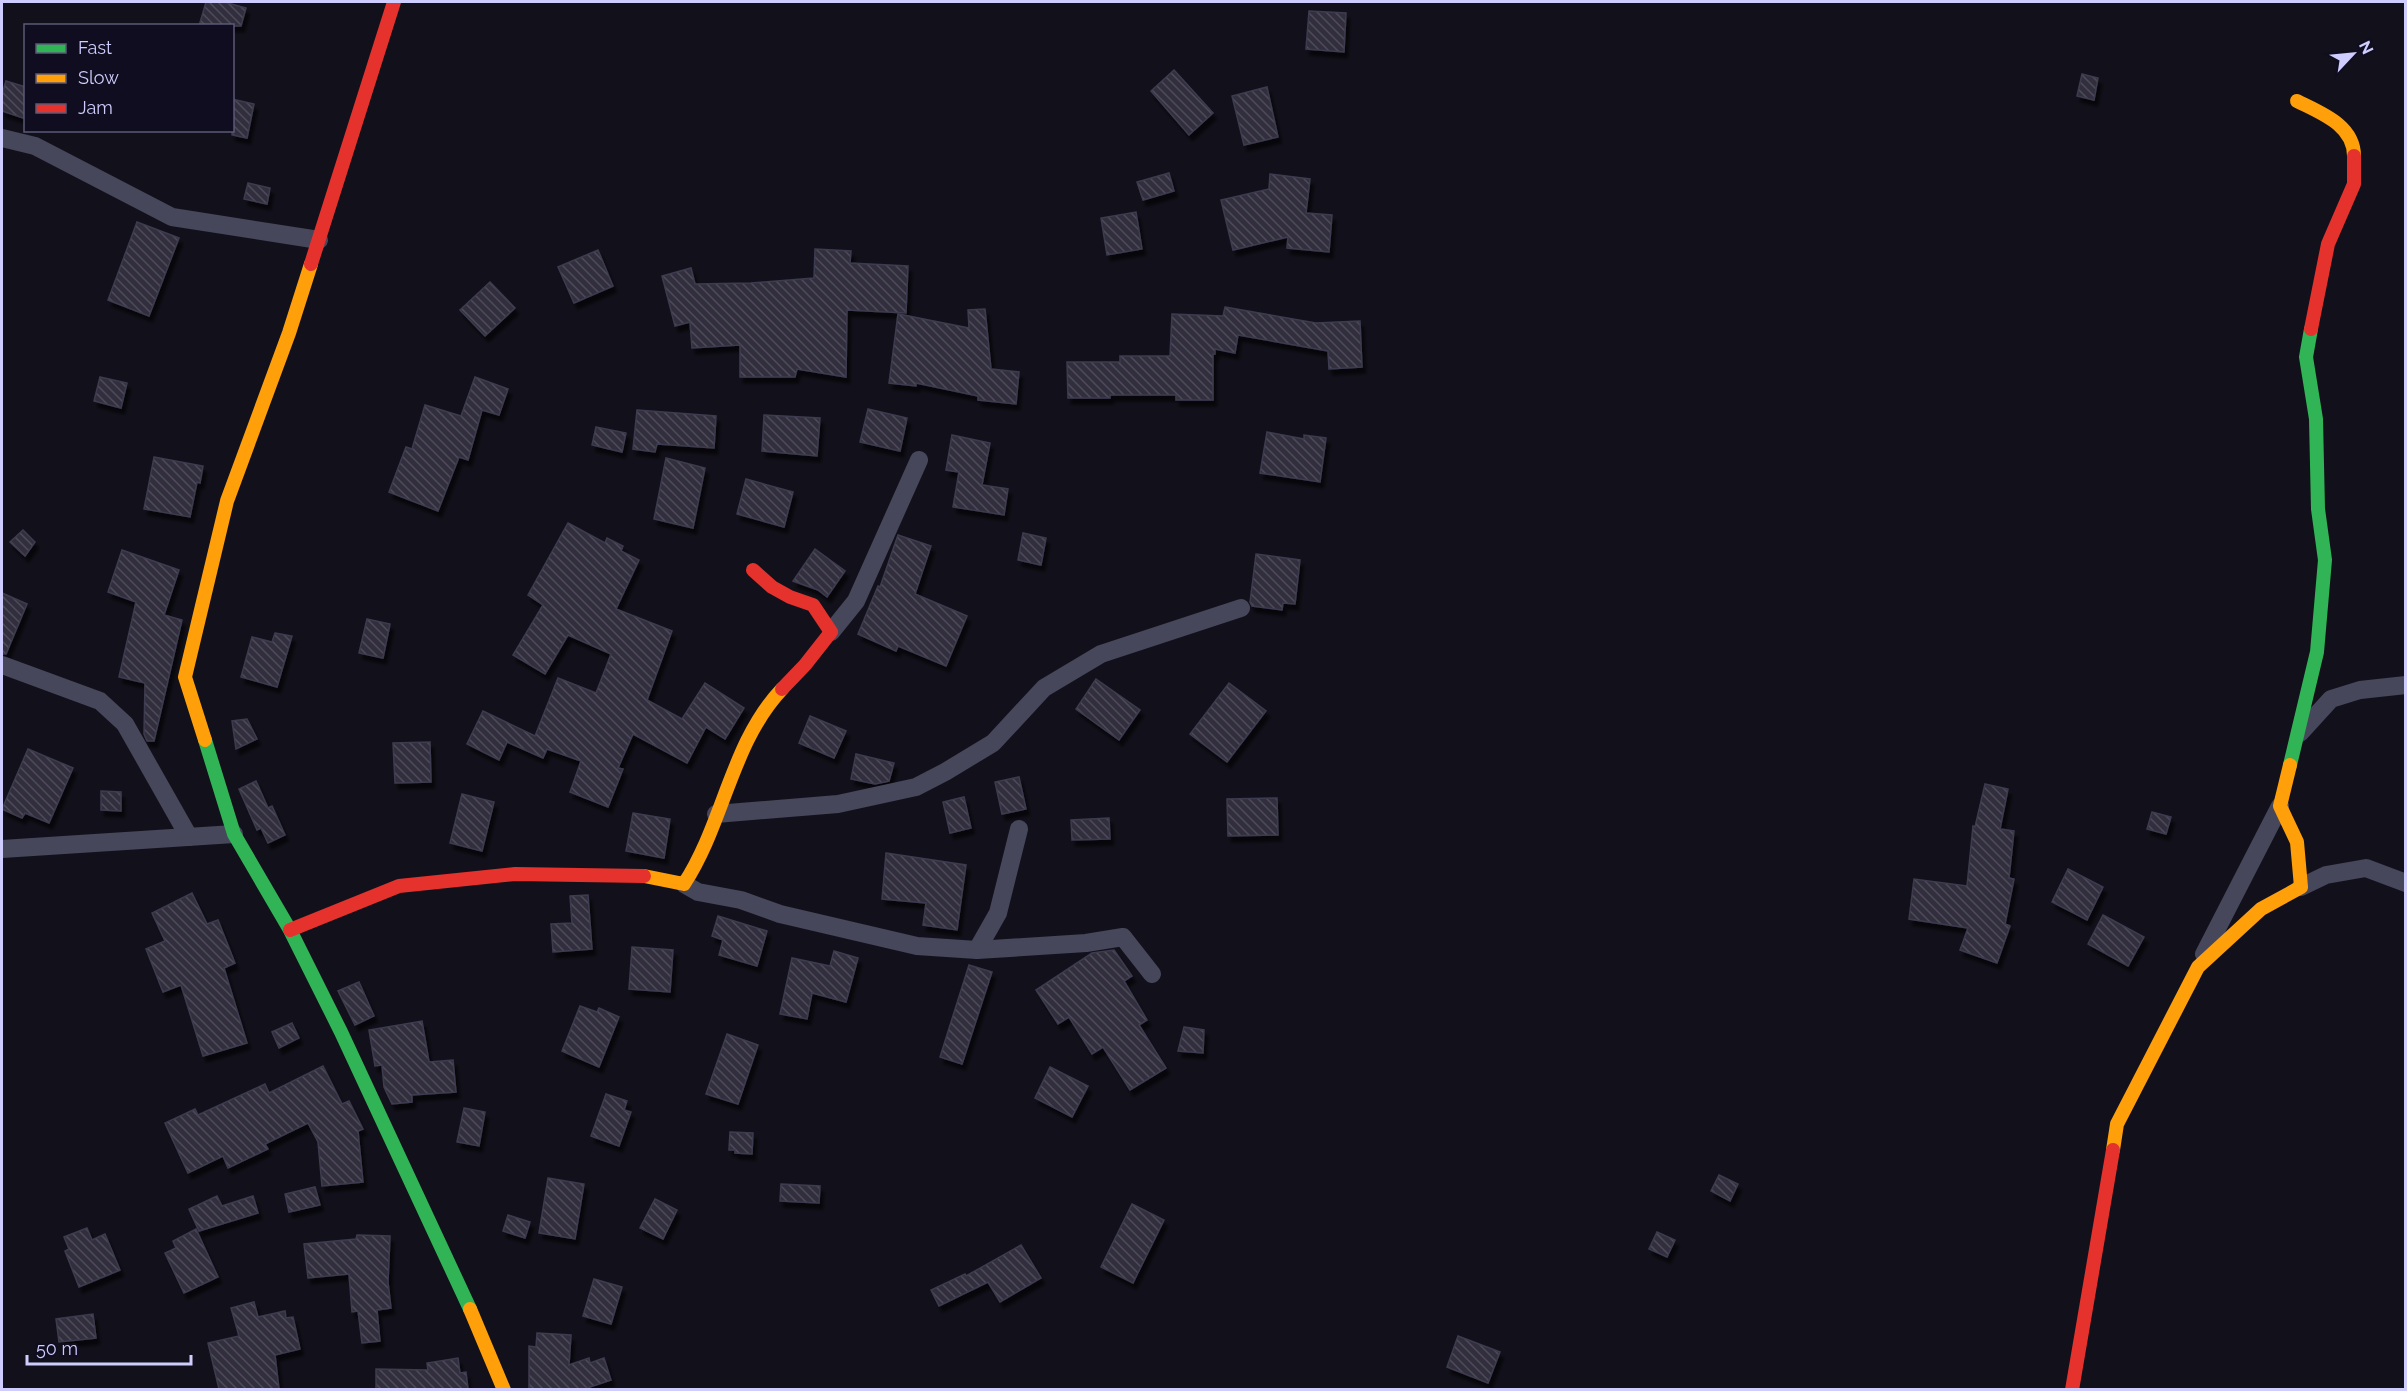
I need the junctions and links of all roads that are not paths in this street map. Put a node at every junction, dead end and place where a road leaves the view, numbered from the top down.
1 (394, 2) edge
2 (2297, 100) dead end
3 (2, 138) edge
4 (319, 240) junction
5 (920, 460) dead end
6 (753, 570) dead end
7 (1241, 609) dead end
8 (831, 632) junction
9 (2, 665) edge
10 (2406, 685) edge
11 (2297, 737) junction
12 (2280, 806) junction
13 (716, 814) junction
14 (1019, 829) dead end
15 (234, 834) junction
16 (189, 837) junction
17 (2, 849) edge
18 (2406, 883) edge
19 (684, 884) junction
20 (2301, 887) junction
21 (290, 930) junction
22 (976, 950) junction
23 (2198, 967) junction
24 (1152, 974) dead end
25 (504, 1389) edge
26 (2072, 1389) edge

1 - 4 street
2 - 11 street
3 - 4 street
4 - 15 street
5 - 8 street
6 - 8 street
7 - 13 street
8 - 13 street
9 - 16 street
10 - 11 street
11 - 12 street
12 - 20 street
12 - 23 street
13 - 19 street
14 - 22 street
15 - 16 street
15 - 21 street
16 - 17 street
18 - 20 street
19 - 21 street
19 - 22 street
20 - 23 street
21 - 25 street
22 - 24 street
23 - 26 street

